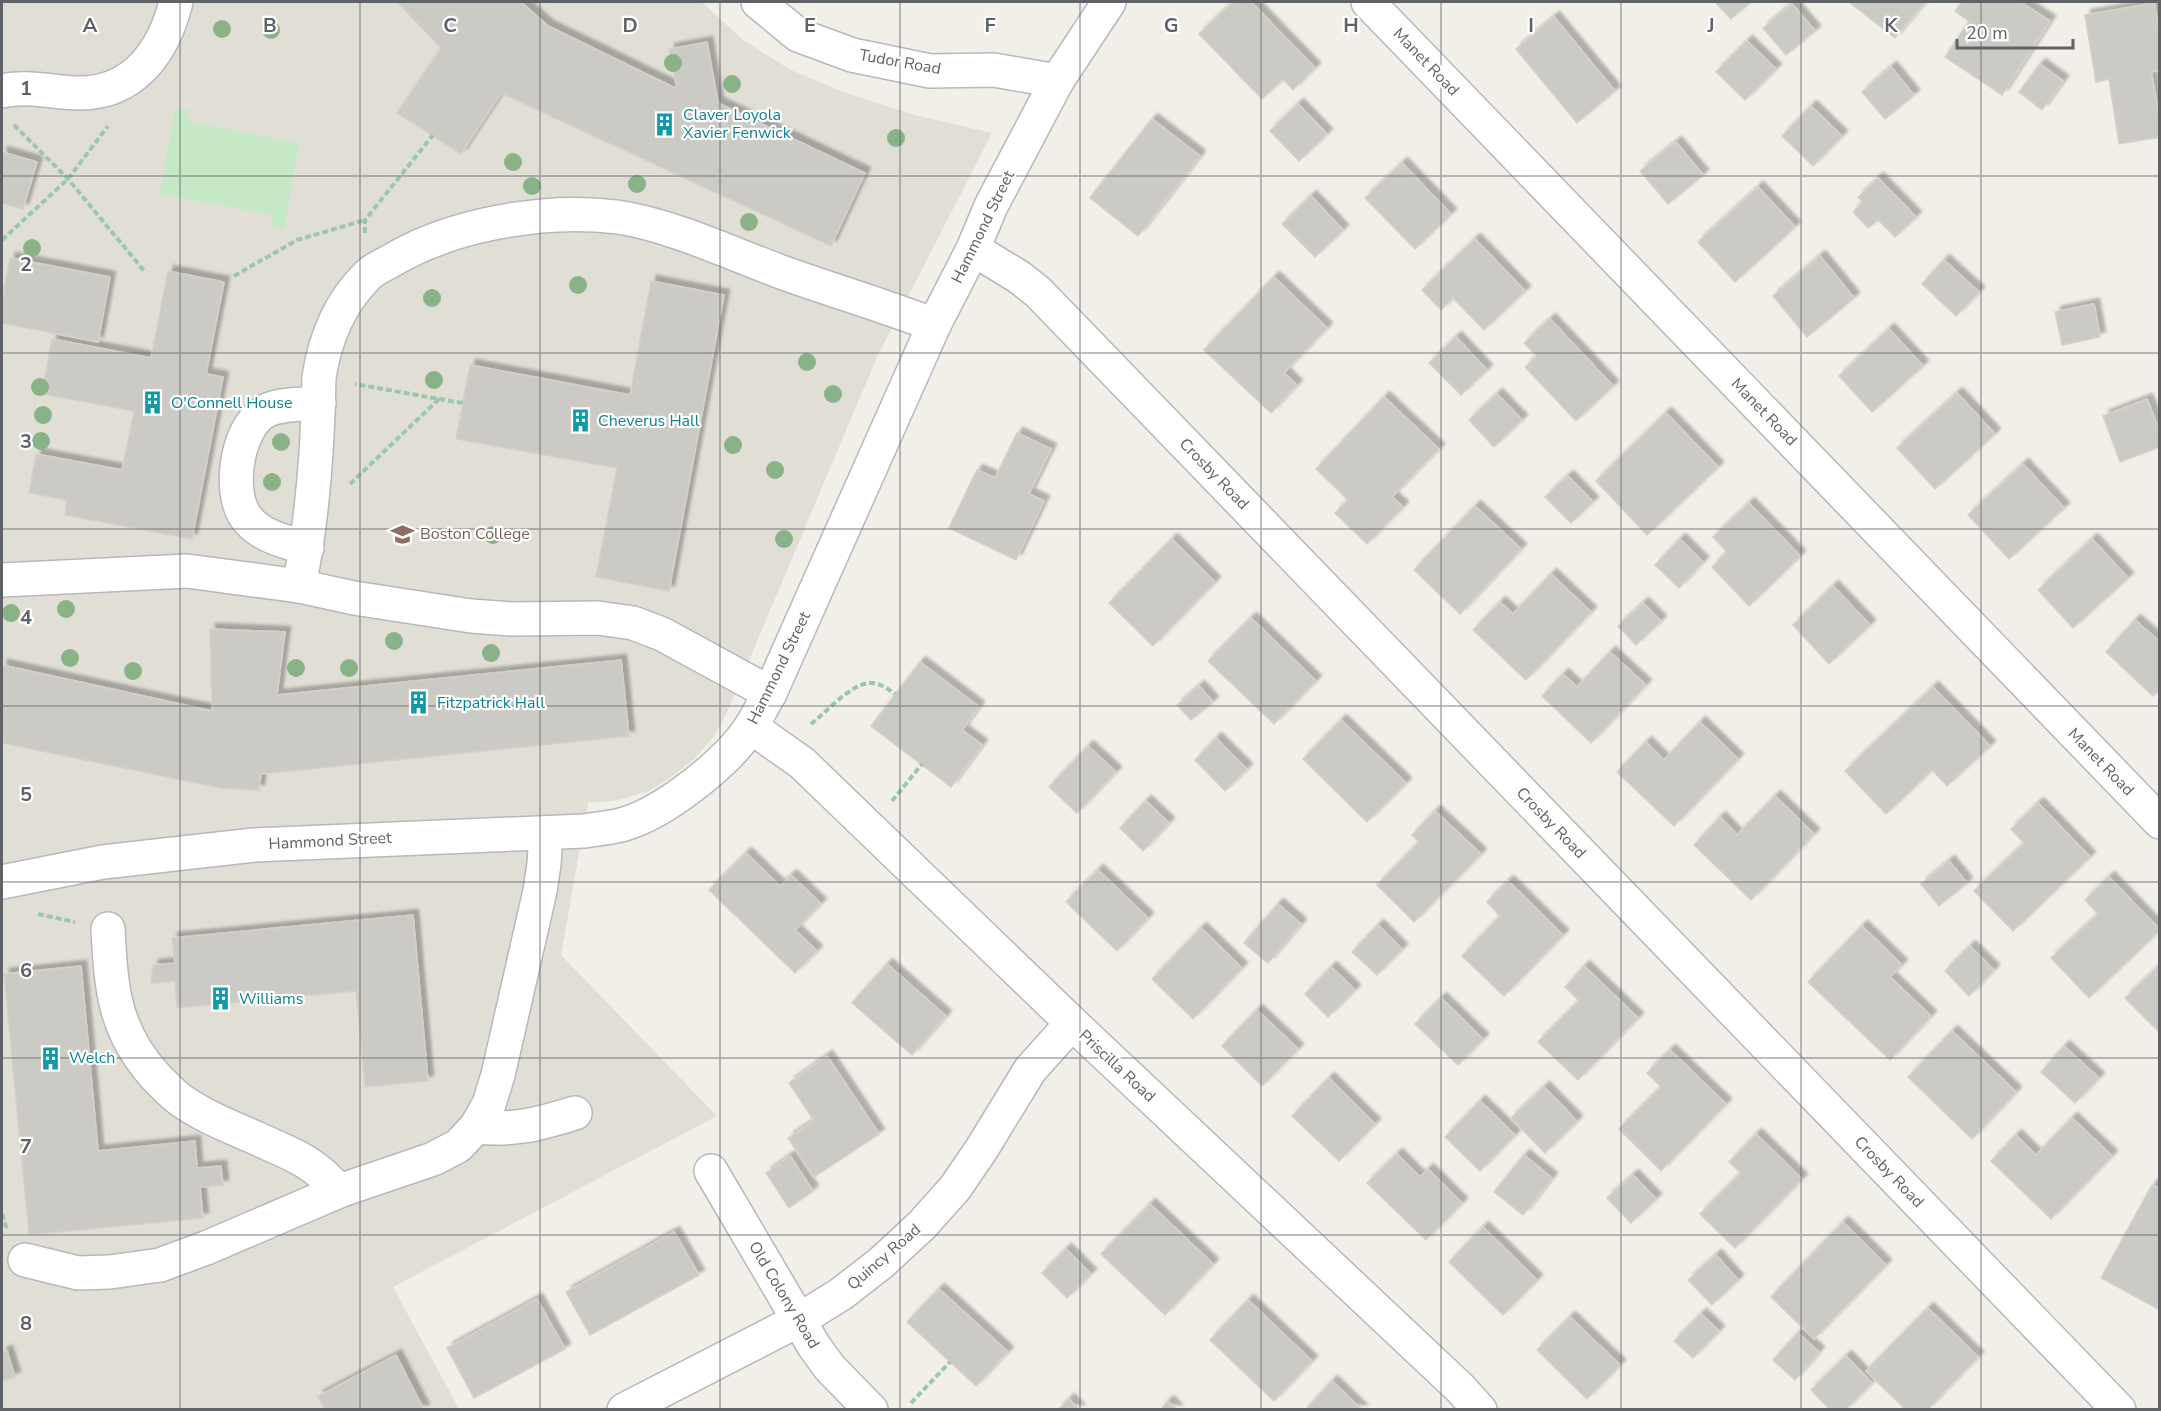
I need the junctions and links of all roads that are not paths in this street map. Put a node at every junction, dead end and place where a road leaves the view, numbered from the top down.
1 (176, 2) edge
2 (758, 2) edge
3 (1109, 2) edge
4 (1368, 2) edge
5 (1057, 81) junction
6 (6, 106) edge
7 (973, 249) junction
8 (934, 325) junction
9 (319, 403) junction
10 (307, 548) junction
11 (2, 580) edge
12 (299, 586) junction
13 (770, 693) junction
14 (751, 727) junction
15 (2160, 822) edge
16 (546, 833) junction
17 (2, 882) edge
18 (108, 930) road end
19 (1072, 1023) junction
20 (575, 1113) dead end
21 (477, 1127) junction
22 (711, 1171) dead end
23 (339, 1191) junction
24 (25, 1260) dead end
25 (799, 1320) junction
26 (624, 1410) edge
27 (871, 1410) edge
28 (1480, 1410) edge
29 (2119, 1410) edge

1 - 6 street
2 - 5 street, Tudor Road
3 - 5 street, Hammond Street
4 - 15 street, Manet Road
5 - 7 street, Hammond Street
7 - 8 street, Hammond Street
7 - 29 street, Crosby Road
8 - 9 street
8 - 13 street, Hammond Street
9 - 10 street
9 - 10 street
10 - 12 street
11 - 12 street
12 - 13 street
13 - 14 street, Hammond Street
14 - 16 street, Hammond Street
14 - 19 street, Priscilla Road
16 - 17 street, Hammond Street
16 - 21 street
18 - 23 street
19 - 25 street, Quincy Road
19 - 28 street, Priscilla Road
20 - 21 street
21 - 23 street
22 - 25 street, Old Colony Road
23 - 24 street
25 - 26 street, Quincy Road
25 - 27 street, Old Colony Road

